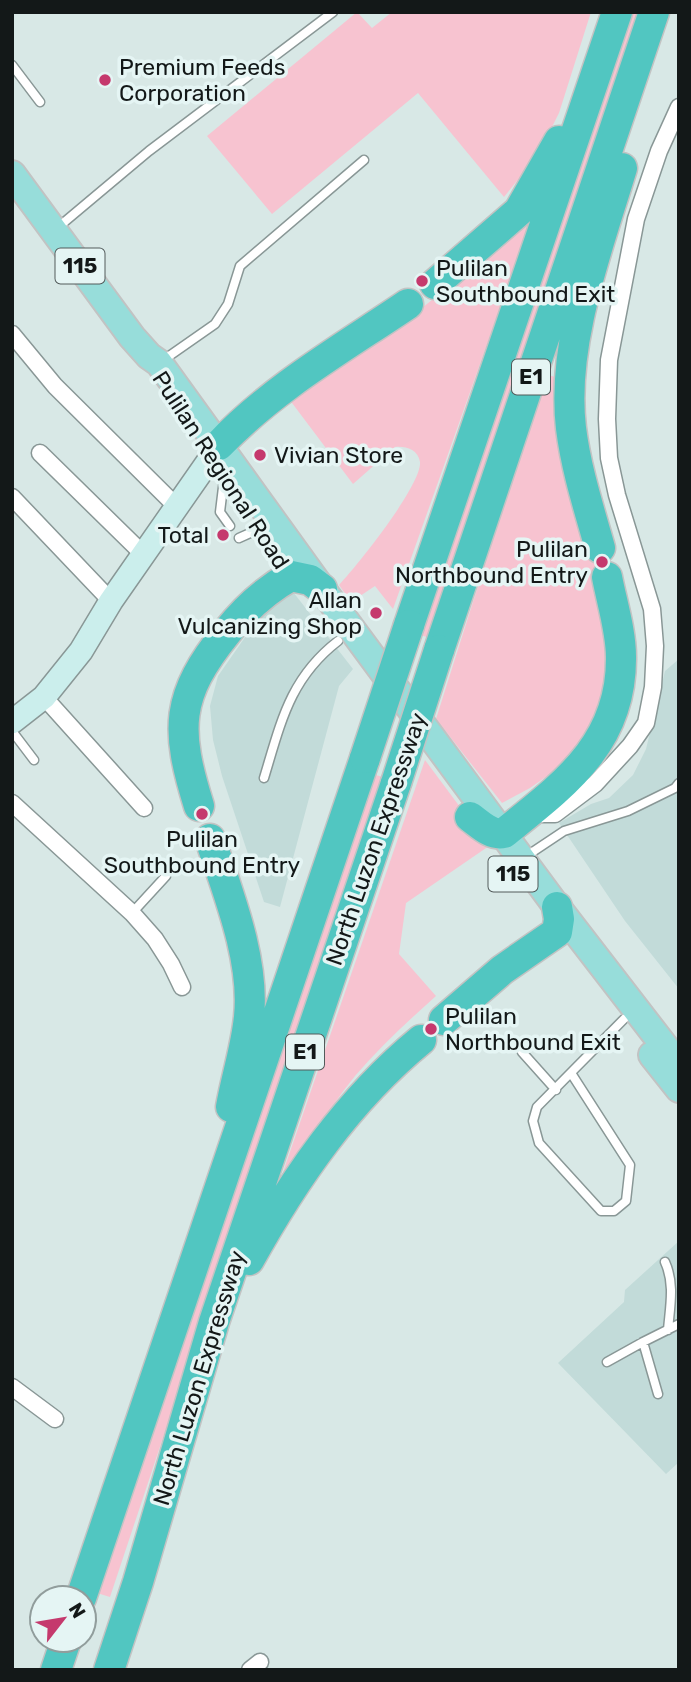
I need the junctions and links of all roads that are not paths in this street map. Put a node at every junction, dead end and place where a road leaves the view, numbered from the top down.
1 (333, 12) edge
2 (617, 12) edge
3 (654, 12) edge
4 (12, 65) edge
5 (588, 97) junction
6 (40, 102) dead end
7 (623, 104) junction
8 (679, 107) edge
9 (364, 160) dead end
10 (12, 174) edge
11 (54, 231) junction
12 (435, 284) dead end
13 (408, 304) dead end
14 (12, 334) edge
15 (153, 362) junction
16 (40, 453) dead end
17 (218, 461) junction
18 (12, 497) edge
19 (177, 507) junction
20 (230, 526) dead end
21 (600, 548) dead end
22 (143, 554) junction
23 (291, 576) junction
24 (607, 577) dead end
25 (322, 589) junction
26 (111, 601) junction
27 (338, 641) junction
28 (44, 697) junction
29 (12, 722) edge
30 (12, 731) edge
31 (34, 760) dead end
32 (264, 778) dead end
33 (679, 783) edge
34 (12, 803) edge
35 (199, 806) dead end
36 (144, 808) dead end
37 (528, 814) junction
38 (470, 817) junction
39 (503, 832) junction
40 (210, 839) dead end
41 (523, 859) junction
42 (166, 876) dead end
43 (132, 913) junction
44 (557, 920) junction
45 (182, 987) dead end
46 (624, 1019) junction
47 (444, 1020) dead end
48 (421, 1040) dead end
49 (522, 1052) dead end
50 (678, 1063) edge
51 (571, 1073) junction
52 (679, 1089) edge
53 (556, 1090) junction
54 (207, 1228) junction
55 (665, 1262) dead end
56 (214, 1322) junction
57 (679, 1324) edge
58 (668, 1330) junction
59 (643, 1342) junction
60 (607, 1362) dead end
61 (12, 1387) edge
62 (658, 1394) dead end
63 (55, 1419) dead end
64 (86, 1584) edge
65 (109, 1670) edge

1 - 11 lane
2 - 5 highway, North Luzon Expressway / E1
3 - 7 highway, North Luzon Expressway / E1
4 - 6 lane
5 - 12 highway
5 - 54 highway, North Luzon Expressway / E1, bridge
7 - 21 highway
7 - 56 highway, North Luzon Expressway / E1, bridge
8 - 37 street
9 - 15 lane
10 - 11 main road, 115
11 - 15 main road, 115
13 - 17 highway
14 - 19 street
15 - 17 main road, Pulilan Regional Road / 115
16 - 22 street
17 - 19 street
17 - 20 lane
17 - 23 main road, Pulilan Regional Road / 115
17 - 25 main road, Pulilan Regional Road / 115
18 - 26 street
19 - 22 street
22 - 26 street
23 - 25 highway
23 - 27 main road, Pulilan Regional Road / 115
23 - 35 highway
24 - 37 highway
25 - 39 main road, Pulilan Regional Road / 115
26 - 28 street
27 - 32 lane
27 - 38 main road, Pulilan Regional Road / 115
28 - 29 street
28 - 36 street
30 - 31 lane
33 - 41 lane
34 - 43 street
37 - 39 highway
38 - 39 highway
38 - 44 main road, Pulilan Regional Road / 115
39 - 41 main road, Pulilan Regional Road / 115
40 - 54 highway
41 - 44 main road, Pulilan Regional Road / 115
42 - 43 lane
43 - 45 street
44 - 46 main road, Pulilan Regional Road / 115
44 - 47 highway
44 - 50 main road, Pulilan Regional Road / 115
46 - 51 lane
46 - 52 main road, Pulilan Regional Road / 115
48 - 56 highway
49 - 53 lane
51 - 53 lane
51 - 53 lane
54 - 64 highway, North Luzon Expressway / E1
55 - 58 lane
56 - 65 highway, North Luzon Expressway / E1
57 - 58 lane
58 - 59 lane
59 - 60 lane
59 - 62 lane
61 - 63 street

